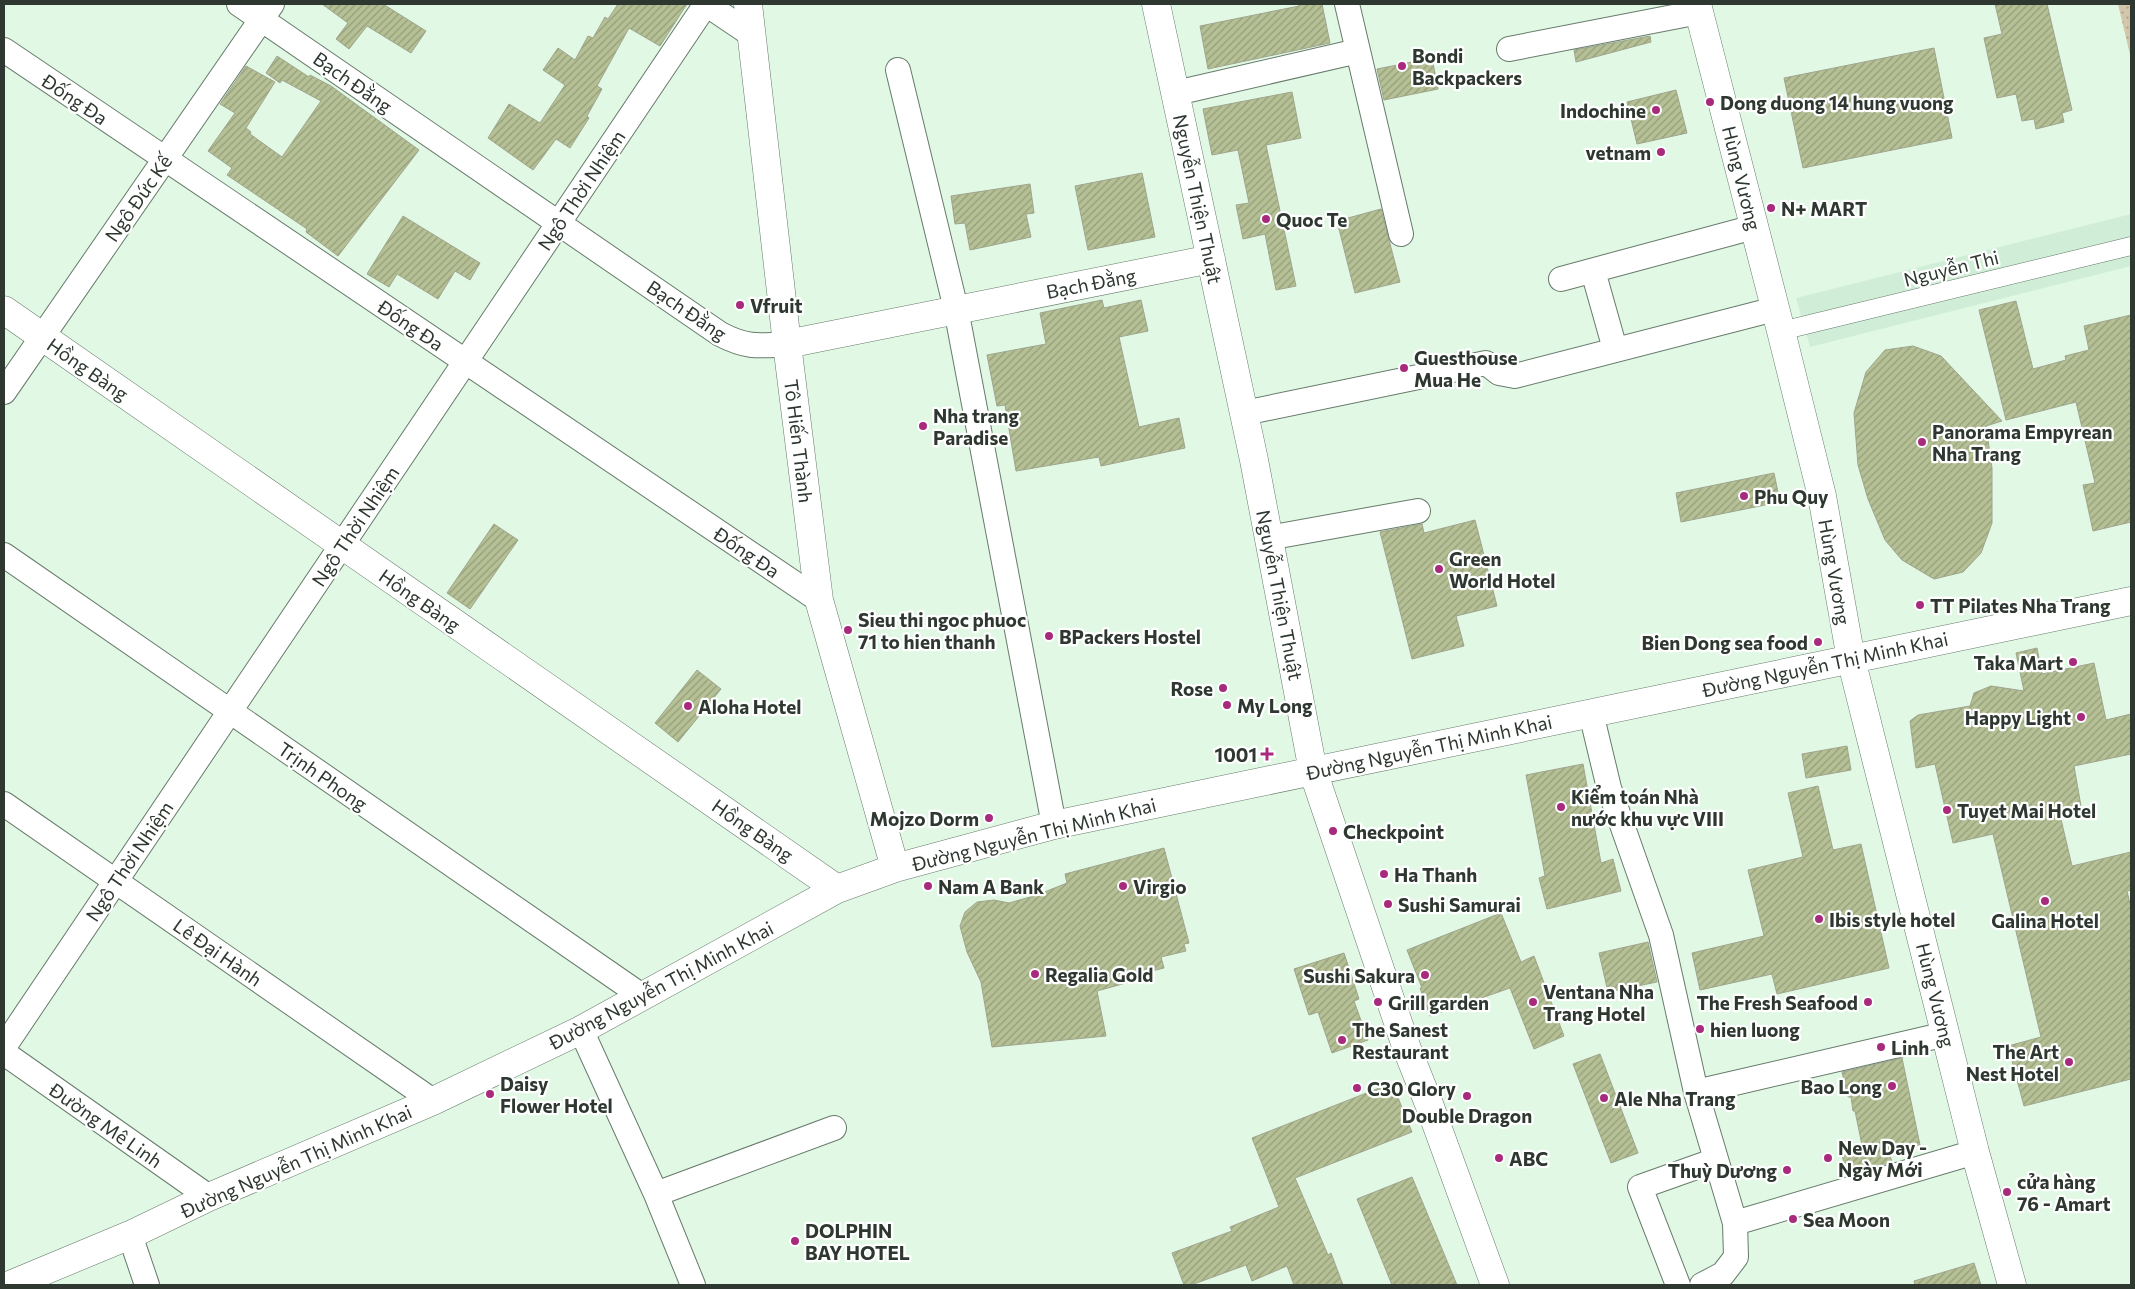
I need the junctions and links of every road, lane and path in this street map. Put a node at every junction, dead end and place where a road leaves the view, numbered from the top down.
1 (240, 4) edge
2 (706, 4) edge
3 (748, 4) edge
4 (1156, 4) edge
5 (1347, 4) edge
6 (1698, 8) edge
7 (267, 11) edge
8 (752, 34) junction
9 (1509, 49) dead end
10 (4, 50) edge
11 (1358, 51) junction
12 (898, 70) dead end
13 (1176, 93) junction
14 (165, 159) junction
15 (559, 223) junction
16 (1754, 227) junction
17 (1401, 234) dead end
18 (2131, 246) edge
19 (1211, 259) junction
20 (1593, 271) junction
21 (1561, 279) dead end
22 (956, 309) junction
23 (4, 310) edge
24 (1778, 320) junction
25 (42, 337) junction
26 (787, 344) junction
27 (1615, 349) junction
28 (465, 362) junction
29 (4, 392) edge
30 (1244, 413) junction
31 (1418, 510) dead end
32 (1268, 538) junction
33 (342, 545) junction
34 (4, 555) edge
35 (819, 600) junction
36 (2131, 601) edge
37 (1852, 659) junction
38 (230, 712) junction
39 (1591, 713) junction
40 (1313, 771) junction
41 (4, 804) edge
42 (1054, 825) junction
43 (895, 868) junction
44 (116, 881) junction
45 (837, 889) junction
46 (642, 996) junction
47 (581, 1030) junction
48 (1946, 1034) junction
49 (4, 1047) edge
50 (4, 1054) edge
51 (1696, 1092) junction
52 (432, 1101) junction
53 (834, 1128) dead end
54 (1976, 1152) junction
55 (1716, 1160) junction
56 (656, 1194) junction
57 (209, 1197) junction
58 (1735, 1223) junction
59 (130, 1236) junction
60 (10, 1285) edge
61 (147, 1285) edge
62 (693, 1285) edge
63 (1495, 1285) edge
64 (1678, 1285) edge
65 (1702, 1285) edge
66 (2012, 1285) edge

1 - 7 street, Bạch Đằng
2 - 8 street
2 - 15 street, Ngô Thời Nhiệm
3 - 8 street, Tô Hiến Thành
4 - 13 street, Nguyễn Thiện Thuật
5 - 11 street
6 - 9 street
6 - 16 street, Hùng Vương
7 - 14 street, Ngô Đức Kế
7 - 15 street, Bạch Đằng
8 - 26 street, Tô Hiến Thành
10 - 14 street, Đống Đa
11 - 13 street
11 - 17 street
12 - 22 street
13 - 19 street, Nguyễn Thiện Thuật
14 - 25 street, Ngô Đức Kế
14 - 28 street, Đống Đa
15 - 26 street, Bạch Đằng
15 - 28 street, Ngô Thời Nhiệm
16 - 20 street
16 - 24 street, Hùng Vương
18 - 24 street, Nguyễn Thi
19 - 22 street, Bạch Đằng
19 - 30 street, Nguyễn Thiện Thuật
20 - 21 street
20 - 27 street
22 - 26 street, Bạch Đằng
22 - 42 street
23 - 25 street, Hồng Bàng
24 - 27 street
24 - 37 street, Hùng Vương
25 - 29 street, Ngô Đức Kế
25 - 33 street, Hồng Bàng
26 - 35 street, Tô Hiến Thành
27 - 30 street
28 - 33 street, Ngô Thời Nhiệm
28 - 35 street, Đống Đa
30 - 32 street, Nguyễn Thiện Thuật
31 - 32 street
32 - 40 street, Nguyễn Thiện Thuật
33 - 38 street, Ngô Thời Nhiệm
33 - 45 street, Hồng Bàng
34 - 38 street, Trịnh Phong
35 - 43 street, Tô Hiến Thành
36 - 37 street, Đường Nguyễn Thị Minh Khai
37 - 39 street, Đường Nguyễn Thị Minh Khai
37 - 48 street, Hùng Vương
38 - 44 street, Ngô Thời Nhiệm
38 - 46 street, Trịnh Phong
39 - 40 street, Đường Nguyễn Thị Minh Khai
39 - 51 street
40 - 42 street, Đường Nguyễn Thị Minh Khai
40 - 63 street, Nguyễn Thiện Thuật
41 - 44 street, Lê Đại Hành
42 - 43 street, Đường Nguyễn Thị Minh Khai
43 - 45 street, Đường Nguyễn Thị Minh Khai
44 - 49 street, Ngô Thời Nhiệm
44 - 52 street, Lê Đại Hành
45 - 46 street, Đường Nguyễn Thị Minh Khai
46 - 47 street, Đường Nguyễn Thị Minh Khai
47 - 52 street, Đường Nguyễn Thị Minh Khai
47 - 56 street
48 - 51 street
48 - 54 street, Hùng Vương
50 - 57 street, Đường Mê Linh
51 - 55 street
52 - 57 street, Đường Nguyễn Thị Minh Khai
53 - 56 street
54 - 58 street
54 - 66 street, Hùng Vương
55 - 58 street
55 - 64 street
56 - 62 street
57 - 59 street, Đường Nguyễn Thị Minh Khai
58 - 65 street
59 - 60 street, Đường Nguyễn Thị Minh Khai
59 - 61 street

